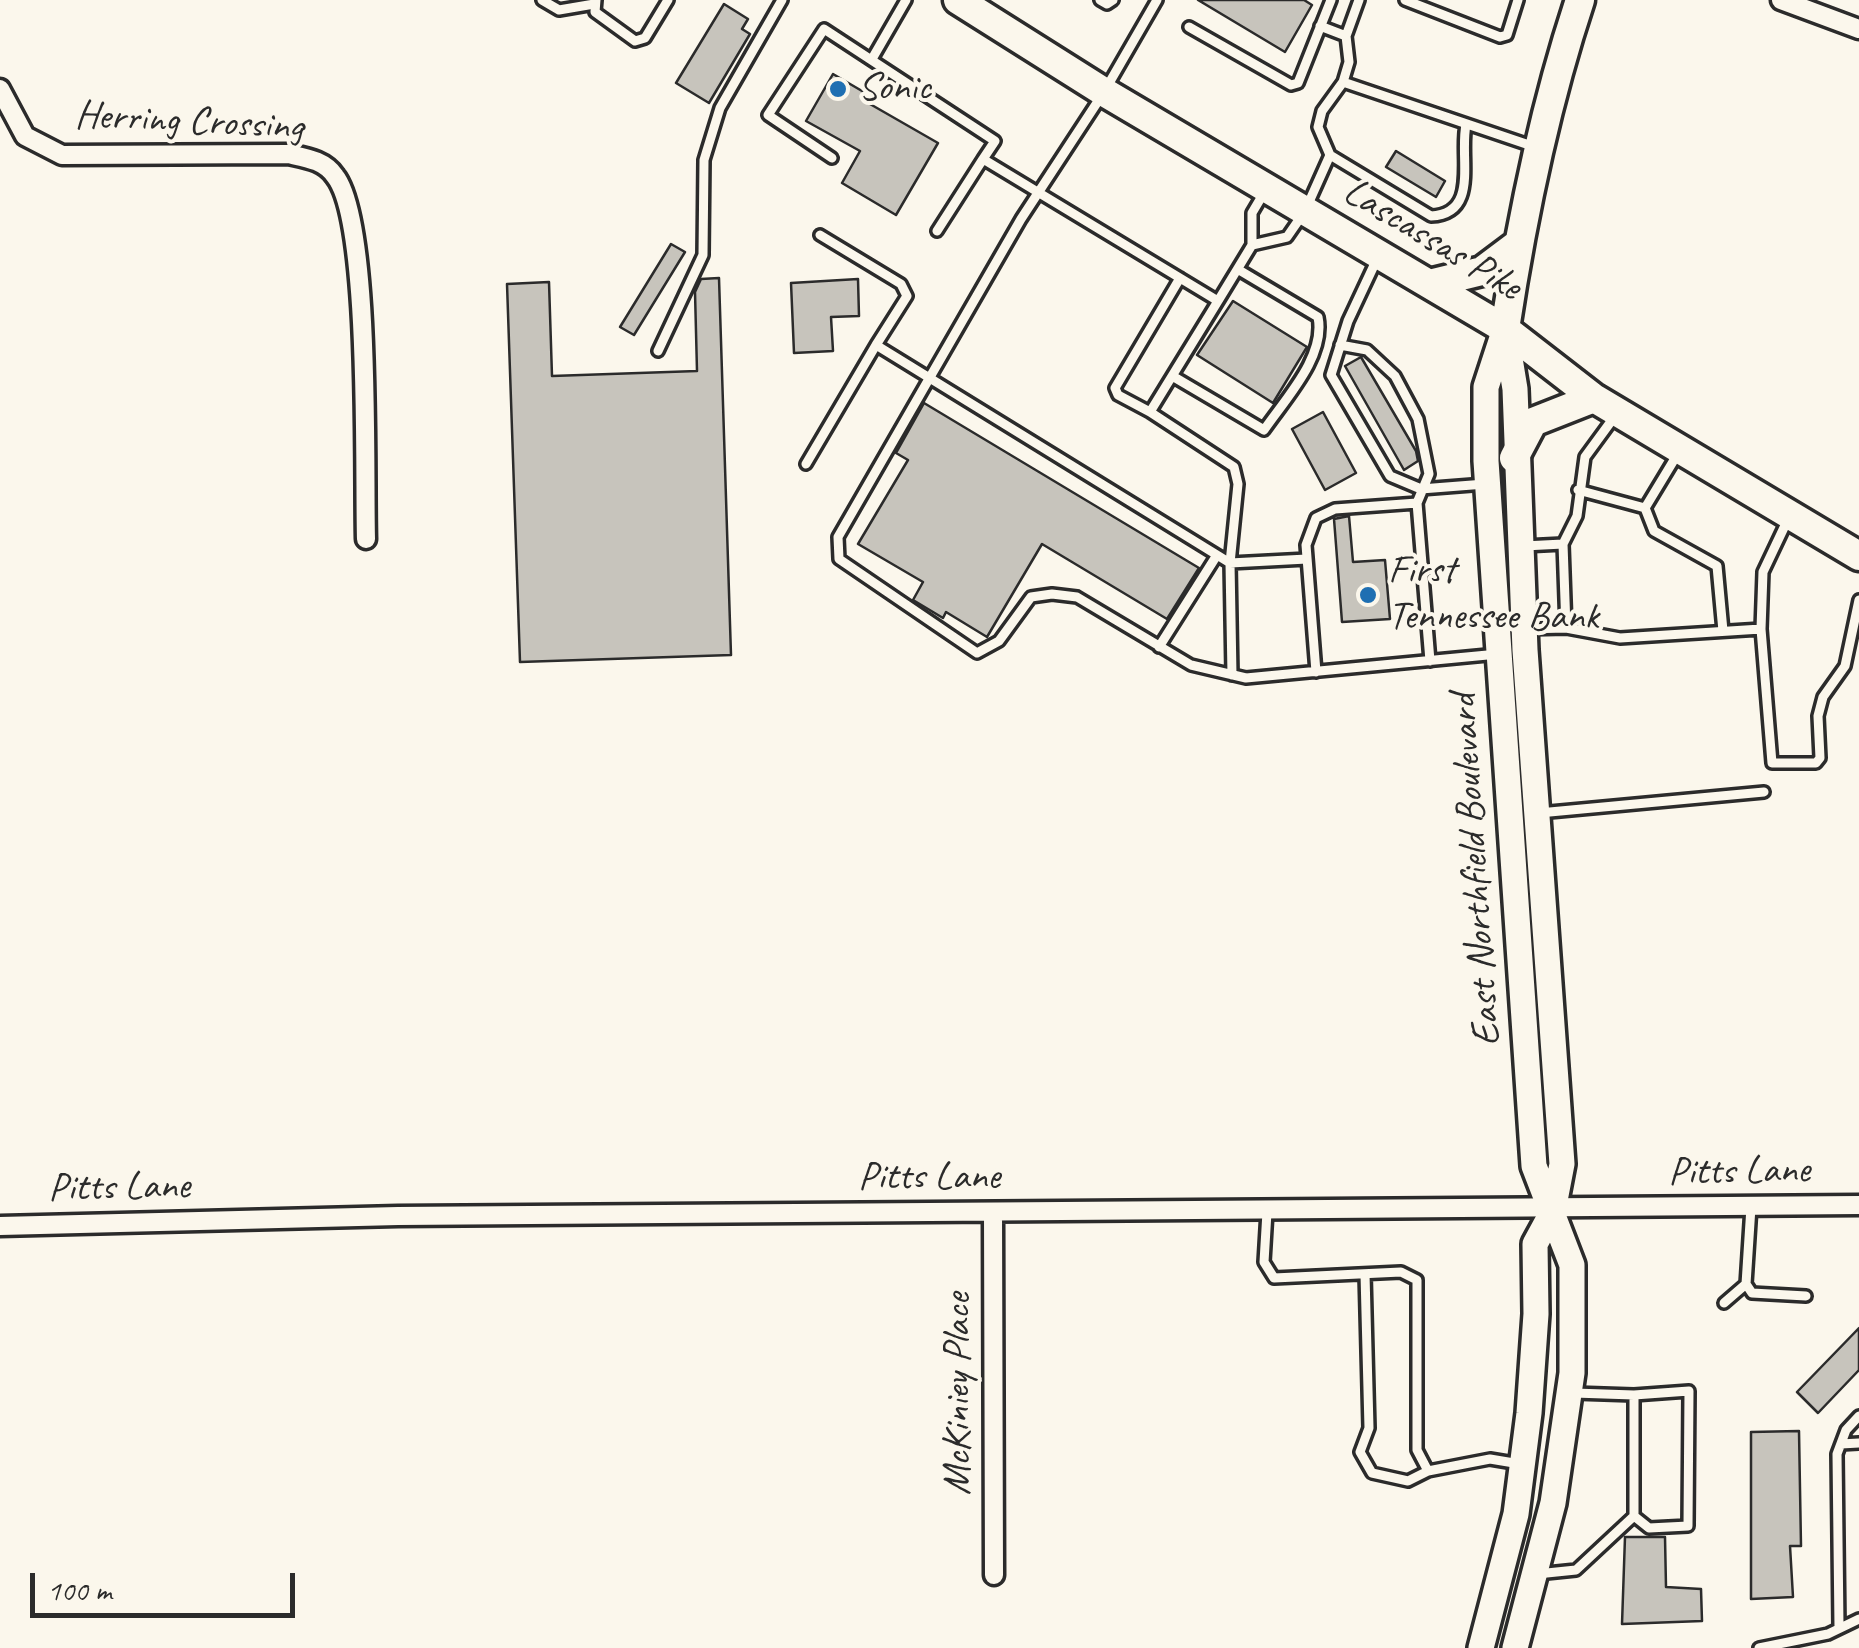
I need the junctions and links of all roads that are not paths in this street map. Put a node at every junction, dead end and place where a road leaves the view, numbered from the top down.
1 (542, 0) edge
2 (668, 0) edge
3 (782, 0) edge
4 (906, 0) edge
5 (958, 0) edge
6 (1100, 0) edge
7 (1113, 0) edge
8 (1158, 0) edge
9 (1330, 0) edge
10 (1360, 0) edge
11 (1406, 0) edge
12 (1518, 0) edge
13 (1580, 0) edge
14 (1781, 0) edge
15 (595, 2) edge
16 (1188, 26) dead end
17 (1320, 26) junction
18 (1859, 29) edge
19 (1346, 36) junction
20 (872, 59) junction
21 (1343, 82) junction
22 (0, 89) edge
23 (1104, 92) junction
24 (1466, 125) junction
25 (1538, 148) junction
26 (1330, 154) junction
27 (832, 158) dead end
28 (983, 158) junction
29 (1266, 188) junction
30 (1038, 192) junction
31 (1305, 211) junction
32 (938, 231) dead end
33 (820, 235) dead end
34 (1518, 244) junction
35 (1252, 245) junction
36 (1378, 256) junction
37 (1238, 270) junction
38 (1180, 278) junction
39 (1429, 284) junction
40 (1218, 301) junction
41 (1505, 329) junction
42 (876, 345) junction
43 (1340, 345) junction
44 (658, 351) dead end
45 (1174, 377) junction
46 (928, 379) junction
47 (1606, 405) junction
48 (1150, 412) junction
49 (1681, 449) junction
50 (1514, 458) junction
51 (806, 464) dead end
52 (1488, 484) junction
53 (1421, 490) junction
54 (1578, 490) junction
55 (1417, 503) junction
56 (1645, 508) junction
57 (1792, 513) junction
58 (366, 539) dead end
59 (1562, 544) junction
60 (1520, 546) junction
61 (1216, 554) junction
62 (1859, 556) edge
63 (1307, 558) junction
64 (1230, 563) junction
65 (1859, 600) edge
66 (1566, 628) junction
67 (1761, 629) junction
68 (1723, 631) junction
69 (1525, 639) junction
70 (1159, 647) junction
71 (1500, 654) junction
72 (1430, 661) junction
73 (1316, 672) junction
74 (1232, 675) junction
75 (1764, 792) dead end
76 (1536, 813) junction
77 (1545, 931) junction
78 (1517, 933) junction
79 (1859, 1205) edge
80 (1750, 1207) junction
81 (1553, 1211) junction
82 (1267, 1212) junction
83 (993, 1213) junction
84 (0, 1226) edge
85 (1366, 1274) junction
86 (1746, 1284) junction
87 (1806, 1296) dead end
88 (1724, 1303) dead end
89 (1569, 1393) junction
90 (1634, 1395) junction
91 (1859, 1416) edge
92 (1859, 1443) edge
93 (1840, 1444) junction
94 (1522, 1464) junction
95 (1428, 1471) junction
96 (1634, 1516) junction
97 (1534, 1574) junction
98 (994, 1575) dead end
99 (1859, 1619) edge
100 (1839, 1627) junction
101 (1480, 1648) edge
102 (1515, 1648) edge
103 (1759, 1648) edge

1 - 15 lane
2 - 15 lane
3 - 44 lane
4 - 20 lane
5 - 23 main road, Lascassas Pike
6 - 7 lane
8 - 23 lane
9 - 17 lane
10 - 19 lane
11 - 12 lane
13 - 25 main road
14 - 18 street
16 - 17 lane
17 - 19 lane
19 - 21 lane
20 - 27 lane
20 - 28 lane
21 - 24 lane
21 - 26 lane
22 - 58 street, Herring Crossing
23 - 29 main road, Lascassas Pike
23 - 30 lane
24 - 25 lane
24 - 26 lane
25 - 34 main road
26 - 31 lane
28 - 30 lane
28 - 32 lane
29 - 31 main road, Lascassas Pike
29 - 35 lane
30 - 38 lane
30 - 46 lane
31 - 35 lane
31 - 36 main road, Lascassas Pike
33 - 42 lane
34 - 39 main road
34 - 41 main road
35 - 37 lane
36 - 39 main road, Lascassas Pike
36 - 43 lane
37 - 40 lane
37 - 45 lane
38 - 40 lane
38 - 48 lane
39 - 41 main road, Lascassas Pike
40 - 45 lane
41 - 47 main road, Lascassas Pike
41 - 50 main road, East Northfield Boulevard
41 - 52 main road, East Northfield Boulevard
42 - 46 lane
42 - 51 lane
43 - 53 lane
43 - 53 lane
45 - 48 lane
46 - 61 lane
46 - 70 lane
47 - 49 main road, Lascassas Pike
47 - 50 main road
47 - 54 lane
48 - 64 lane
49 - 56 lane
49 - 57 main road, Lascassas Pike
50 - 60 main road, East Northfield Boulevard
52 - 53 lane
52 - 71 main road, East Northfield Boulevard
53 - 55 lane
54 - 56 lane
54 - 59 lane
55 - 63 lane
55 - 72 lane
56 - 68 lane
57 - 62 main road, Lascassas Pike
57 - 67 lane
59 - 60 lane
59 - 66 lane
60 - 69 main road, East Northfield Boulevard
61 - 64 lane
61 - 70 lane
63 - 64 lane
63 - 73 lane
64 - 74 lane
65 - 67 lane
66 - 68 lane
66 - 69 lane
67 - 68 lane
69 - 71 lane
69 - 76 main road, East Northfield Boulevard
70 - 74 lane
71 - 72 lane
71 - 78 main road, East Northfield Boulevard
72 - 73 lane
73 - 74 lane
75 - 76 lane
76 - 77 main road, East Northfield Boulevard
77 - 78 main road
77 - 81 main road, East Northfield Boulevard
78 - 81 main road, East Northfield Boulevard
79 - 80 street, Pitts Lane
80 - 81 street, Pitts Lane
80 - 86 lane
81 - 82 street, Pitts Lane
81 - 89 main road, East Northfield Boulevard
81 - 94 main road, East Northfield Boulevard
82 - 83 street, Pitts Lane
82 - 85 lane
83 - 84 street, Pitts Lane
83 - 98 street, McKiniey Place
85 - 95 lane
85 - 95 lane
86 - 87 lane
86 - 88 lane
89 - 90 lane
89 - 97 main road, East Northfield Boulevard
90 - 96 lane
90 - 96 lane
91 - 93 lane
92 - 93 lane
93 - 100 lane
94 - 95 lane
94 - 101 main road, East Northfield Boulevard
96 - 97 lane
97 - 102 main road, East Northfield Boulevard
99 - 100 lane
100 - 103 lane

